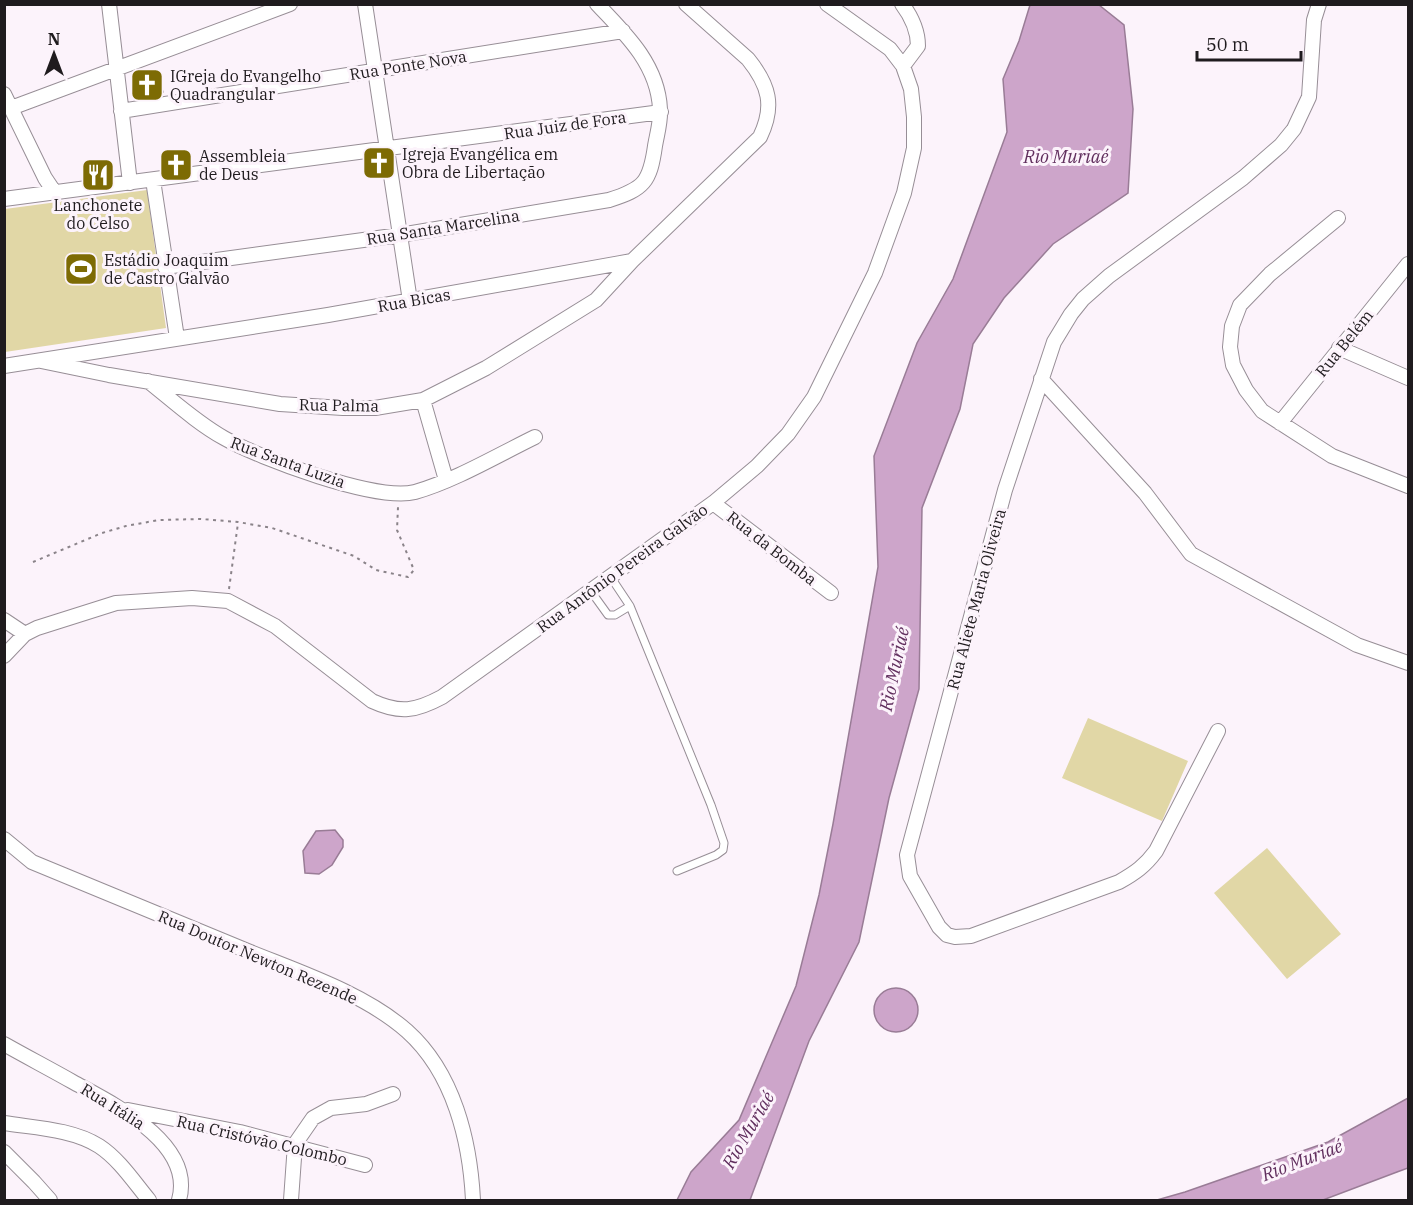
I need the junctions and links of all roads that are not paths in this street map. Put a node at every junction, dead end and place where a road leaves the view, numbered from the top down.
1 (109, 4) edge
2 (290, 4) edge
3 (365, 4) edge
4 (597, 4) edge
5 (686, 4) edge
6 (827, 4) edge
7 (902, 4) edge
8 (1319, 4) edge
9 (623, 31) junction
10 (903, 66) junction
11 (116, 70) junction
12 (375, 71) junction
13 (4, 94) edge
14 (12, 108) junction
15 (121, 111) junction
16 (661, 112) junction
17 (387, 148) junction
18 (153, 180) junction
19 (130, 183) junction
20 (55, 193) junction
21 (4, 199) edge
22 (1338, 219) dead end
23 (400, 235) junction
24 (632, 261) junction
25 (1408, 264) edge
26 (165, 267) junction
27 (410, 301) junction
28 (177, 338) junction
29 (1339, 348) junction
30 (41, 361) junction
31 (4, 366) edge
32 (1408, 378) edge
33 (1041, 379) junction
34 (146, 380) junction
35 (423, 400) junction
36 (1280, 423) junction
37 (535, 437) dead end
38 (446, 480) junction
39 (1408, 486) edge
40 (713, 502) junction
41 (610, 576) junction
42 (590, 590) junction
43 (831, 593) dead end
44 (630, 606) junction
45 (4, 620) edge
46 (24, 634) junction
47 (4, 656) edge
48 (1408, 663) edge
49 (1218, 731) dead end
50 (4, 839) edge
51 (677, 871) dead end
52 (4, 1044) edge
53 (393, 1094) dead end
54 (123, 1109) junction
55 (4, 1123) edge
56 (294, 1146) junction
57 (4, 1152) edge
58 (365, 1165) dead end
59 (50, 1200) edge
60 (149, 1200) edge
61 (180, 1200) edge
62 (291, 1200) edge
63 (473, 1200) edge

1 - 11 street
2 - 11 street
3 - 12 street
4 - 9 street
5 - 24 street
6 - 10 street, Rua Antônio Pereira Galvão
7 - 10 street
8 - 33 street, Rua Aliete Maria Oliveira
9 - 12 street, Rua Ponte Nova
9 - 16 street
10 - 40 street, Rua Antônio Pereira Galvão
11 - 14 street
11 - 15 street
12 - 15 street, Rua Ponte Nova
12 - 17 street
13 - 14 street
14 - 20 street
15 - 19 street
16 - 17 street, Rua Juiz de Fora
16 - 23 street, Rua Santa Marcelina
17 - 18 street, Rua Juiz de Fora
17 - 23 street
18 - 19 street, Rua Juiz de Fora
18 - 26 street
19 - 20 street, Rua Juiz de Fora
20 - 21 street, Rua Juiz de Fora
22 - 36 street
23 - 26 street, Rua Santa Marcelina
23 - 27 street
24 - 27 street, Rua Bicas
24 - 35 street, Rua Palma
25 - 29 street, Rua Belém
26 - 28 street
27 - 28 street, Rua Bicas
28 - 30 street, Rua Bicas
29 - 32 street
29 - 36 street, Rua Belém
30 - 31 street, Rua Bicas
30 - 34 street, Rua Palma
33 - 48 street
33 - 49 street, Rua Aliete Maria Oliveira
34 - 35 street, Rua Palma
34 - 38 street, Rua Santa Luzia
35 - 38 street
36 - 39 street
37 - 38 street, Rua Santa Luzia
40 - 41 street, Rua Antônio Pereira Galvão
40 - 43 street, Rua da Bomba
41 - 42 street, Rua Antônio Pereira Galvão
41 - 44 lane
42 - 44 lane
42 - 46 street, Rua Antônio Pereira Galvão
44 - 51 lane
45 - 46 street
46 - 47 street, Rua Antônio Pereira Galvão
50 - 63 street, Rua Doutor Newton Rezende
52 - 54 street, Rua Itália
53 - 56 street
54 - 56 street, Rua Cristóvão Colombo
54 - 61 street, Rua Itália
55 - 60 street
56 - 58 street, Rua Cristóvão Colombo
56 - 62 street
57 - 59 street

